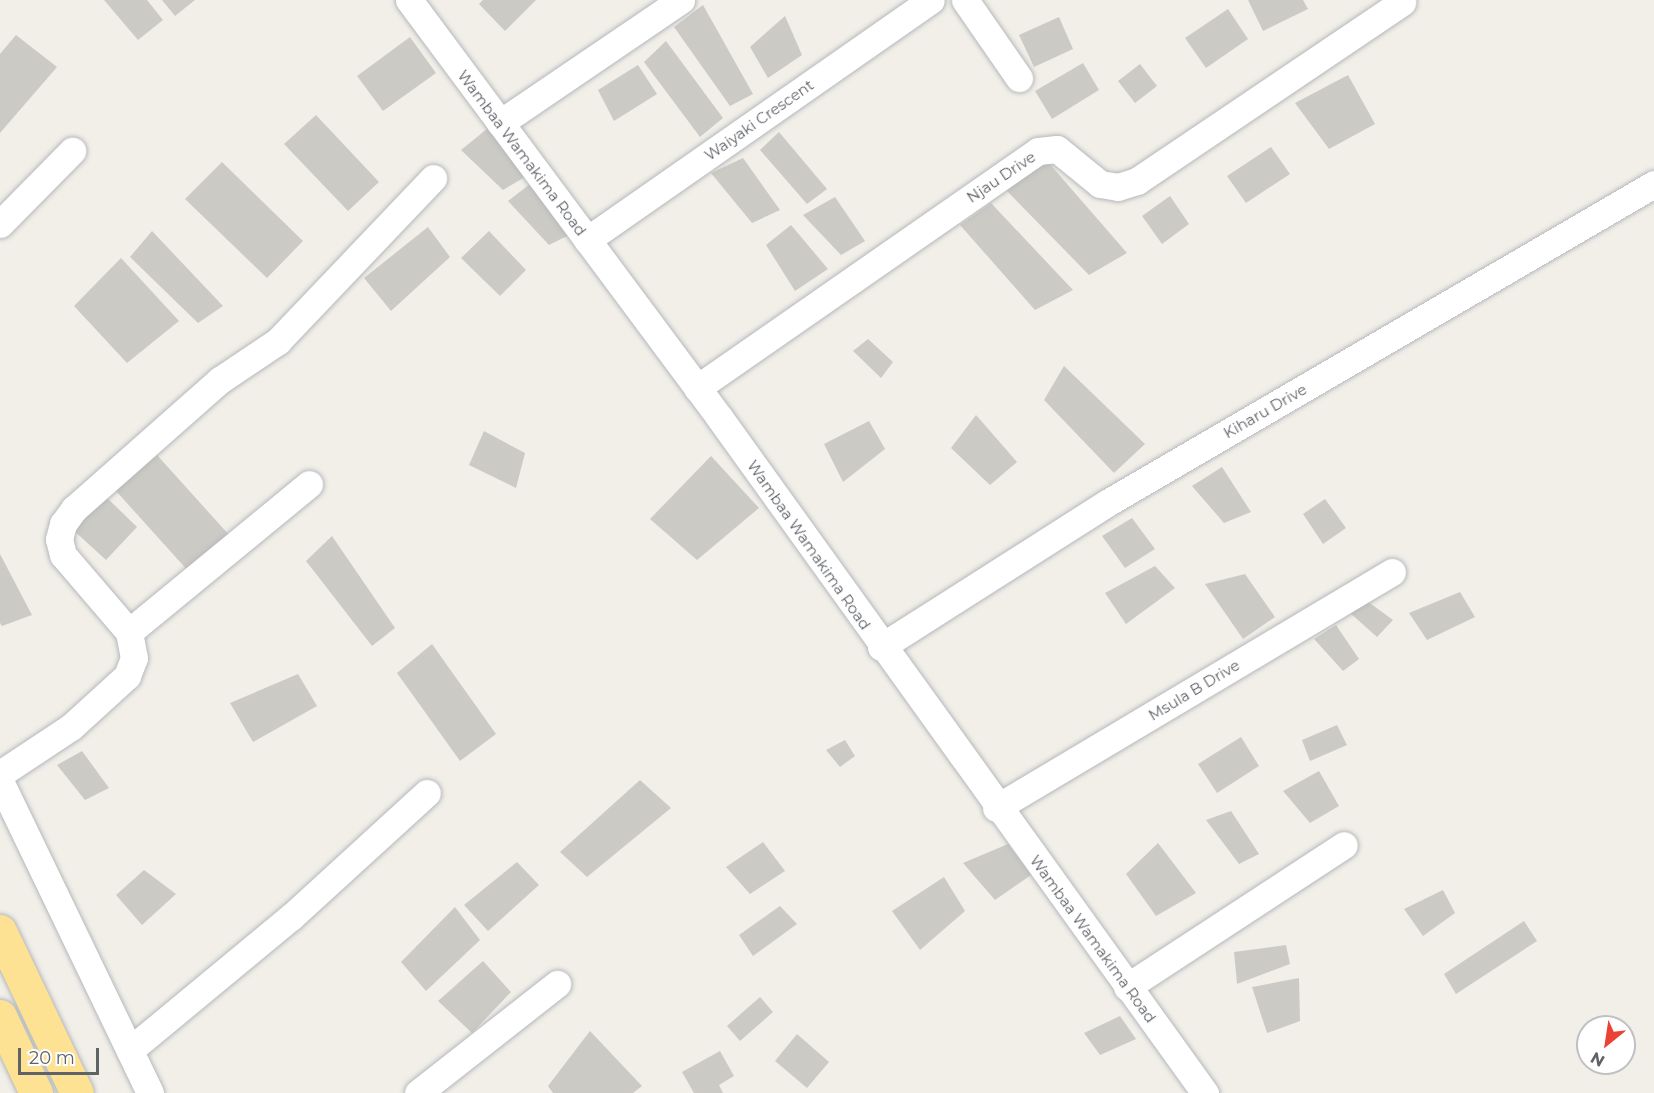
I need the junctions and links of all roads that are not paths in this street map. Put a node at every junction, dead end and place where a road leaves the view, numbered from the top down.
1 (409, 0) edge
2 (681, 0) edge
3 (931, 0) edge
4 (965, 0) edge
5 (1402, 2) dead end
6 (1019, 78) dead end
7 (500, 123) junction
8 (72, 151) dead end
9 (434, 178) dead end
10 (1654, 183) edge
11 (0, 224) edge
12 (587, 240) junction
13 (697, 388) junction
14 (309, 484) dead end
15 (1392, 572) dead end
16 (129, 632) junction
17 (881, 647) junction
18 (0, 774) edge
19 (0, 781) edge
20 (427, 793) dead end
21 (996, 808) junction
22 (1344, 845) dead end
23 (0, 931) edge
24 (556, 984) dead end
25 (1128, 987) junction
26 (0, 1016) edge
27 (130, 1050) junction
28 (36, 1093) edge
29 (76, 1093) edge
30 (150, 1093) edge
31 (418, 1093) edge
32 (1205, 1093) edge

1 - 7 street, Wambaa Wamakima Road
2 - 7 street
3 - 12 street, Waiyaki Crescent
4 - 6 street
5 - 13 street, Njau Drive
7 - 12 street, Wambaa Wamakima Road
8 - 11 street
9 - 16 street
10 - 17 street, Kiharu Drive
12 - 13 street, Wambaa Wamakima Road
13 - 17 street, Wambaa Wamakima Road
14 - 16 street
15 - 21 street, Msula B Drive
16 - 18 street
17 - 21 street, Wambaa Wamakima Road
19 - 27 street
20 - 27 street
21 - 25 street, Wambaa Wamakima Road
22 - 25 street
23 - 29 highway
24 - 31 street
25 - 32 street, Wambaa Wamakima Road
26 - 28 highway
27 - 30 street

